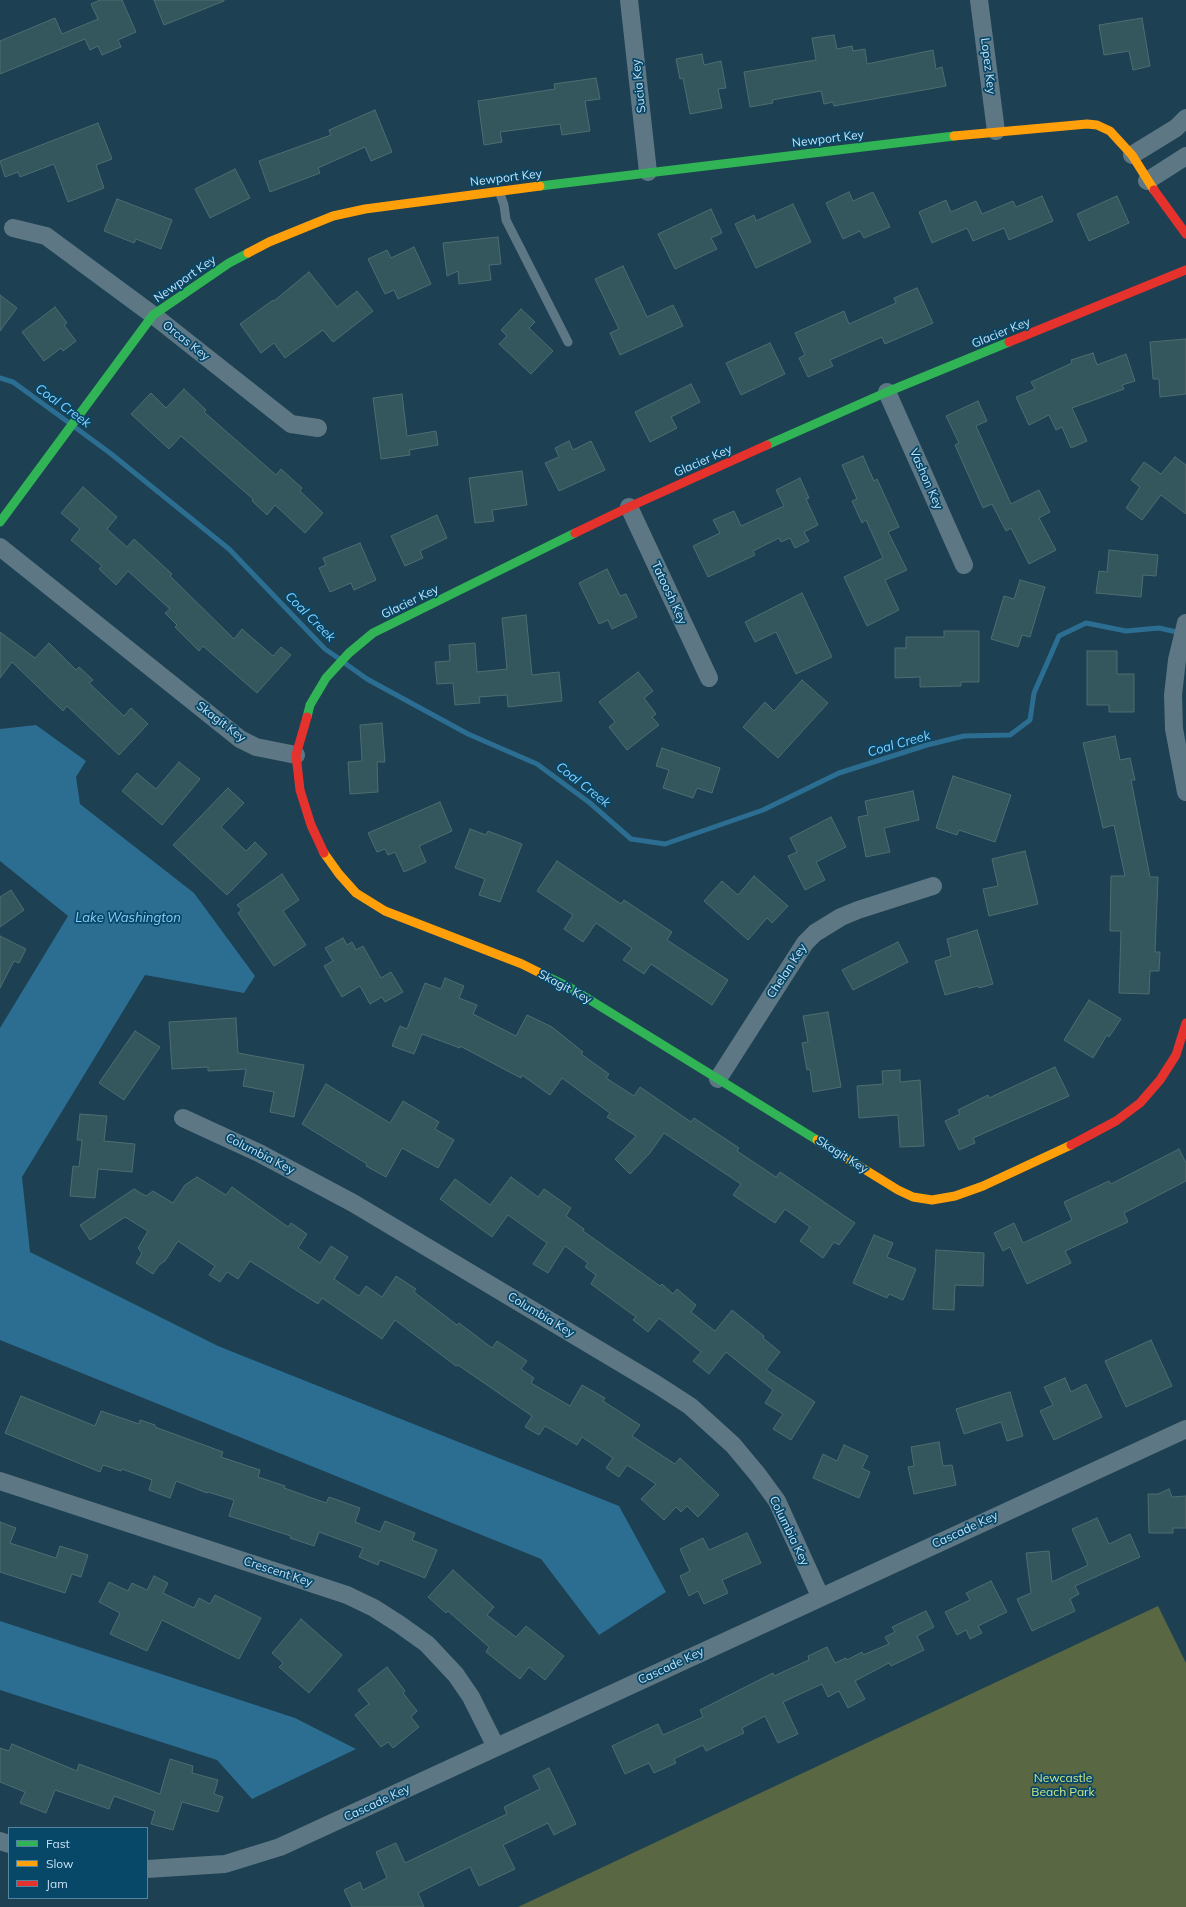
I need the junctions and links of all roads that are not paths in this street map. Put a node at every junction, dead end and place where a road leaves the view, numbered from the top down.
1 (630, 0) edge
2 (979, 0) edge
3 (1186, 118) edge
4 (996, 131) junction
5 (1132, 155) junction
6 (1186, 156) edge
7 (648, 172) junction
8 (1148, 181) junction
9 (499, 190) junction
10 (13, 228) dead end
11 (1186, 234) edge
12 (1186, 270) edge
13 (153, 315) junction
14 (568, 342) dead end
15 (887, 392) junction
16 (318, 428) dead end
17 (629, 507) junction
18 (0, 522) edge
19 (0, 547) edge
20 (964, 565) dead end
21 (1186, 623) edge
22 (709, 678) dead end
23 (296, 755) junction
24 (1186, 792) edge
25 (933, 886) dead end
26 (1186, 1023) edge
27 (718, 1079) junction
28 (183, 1118) dead end
29 (1186, 1429) edge
30 (0, 1481) edge
31 (820, 1596) junction
32 (496, 1747) junction
33 (148, 1869) edge

1 - 7 street, Sucia Key
2 - 4 street, Lopez Key
3 - 5 street
4 - 5 street, Newport Key
4 - 7 street, Newport Key
5 - 8 street
6 - 8 street
7 - 9 street, Newport Key
8 - 11 street
9 - 13 street, Newport Key
9 - 14 lane
10 - 13 street, Orcas Key
12 - 15 street, Glacier Key
13 - 16 street, Orcas Key
13 - 18 street, Newport Key
15 - 17 street, Glacier Key
15 - 20 street, Vashon Key
17 - 22 street, Tatoosh Key
17 - 23 street, Glacier Key
19 - 23 street, Skagit Key
21 - 24 street
23 - 27 street, Skagit Key
25 - 27 street, Chelan Key
26 - 27 street, Skagit Key
28 - 31 street, Columbia Key
29 - 31 street, Cascade Key
30 - 32 street, Crescent Key
31 - 32 street, Cascade Key
32 - 33 street, Cascade Key

